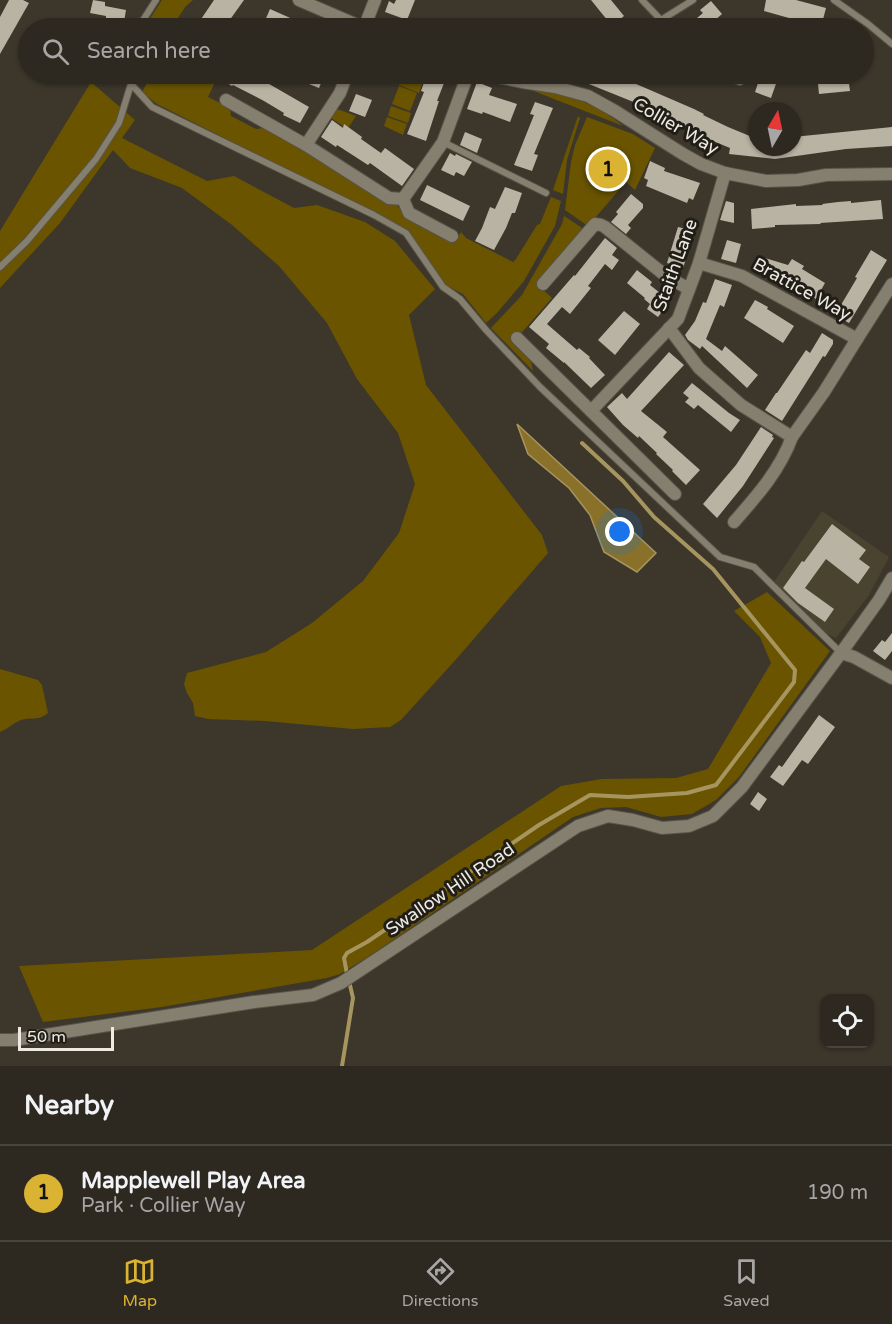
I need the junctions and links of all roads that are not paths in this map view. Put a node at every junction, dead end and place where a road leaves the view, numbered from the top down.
1 (156, 0) edge
2 (299, 0) edge
3 (375, 0) edge
4 (642, 0) edge
5 (693, 0) edge
6 (834, 0) edge
7 (144, 18) edge
8 (341, 18) edge
9 (368, 18) edge
10 (659, 18) edge
11 (664, 18) edge
12 (860, 18) edge
13 (874, 29) edge
14 (892, 44) edge
15 (131, 84) joint
16 (343, 84) edge
17 (464, 84) edge
18 (535, 84) edge
19 (226, 100) dead end
20 (443, 142) junction
21 (306, 145) junction
22 (725, 173) junction
23 (892, 174) edge
24 (546, 193) dead end
25 (403, 200) junction
26 (452, 236) dead end
27 (699, 262) junction
28 (0, 267) edge
29 (543, 284) dead end
30 (892, 284) edge
31 (689, 290) junction
32 (669, 328) junction
33 (517, 338) dead end
34 (856, 339) junction
35 (591, 411) junction
36 (792, 437) junction
37 (675, 494) dead end
38 (734, 522) dead end
39 (892, 578) edge
40 (841, 653) junction
41 (892, 678) edge
42 (0, 1040) edge

1 - 7 lane
2 - 8 street
3 - 9 street
4 - 10 lane
5 - 11 lane
6 - 12 lane
13 - 14 lane
15 - 28 lane
15 - 40 lane
16 - 21 street
17 - 20 street
18 - 22 street, Collier Way
19 - 21 street
20 - 24 lane
20 - 25 street
21 - 25 street
22 - 23 street, Collier Way
22 - 27 street, Staith Lane
25 - 26 street
27 - 31 street, Staith Lane
27 - 34 street, Brattice Way
29 - 31 street
30 - 34 street
31 - 32 street, Staith Lane
32 - 35 street, Staith Lane
32 - 36 street
33 - 35 street
34 - 36 street, Brattice Way
35 - 37 street
36 - 38 street, Brattice Way
39 - 40 street, Swallow Hill Road
40 - 41 street
40 - 42 street, Swallow Hill Road

